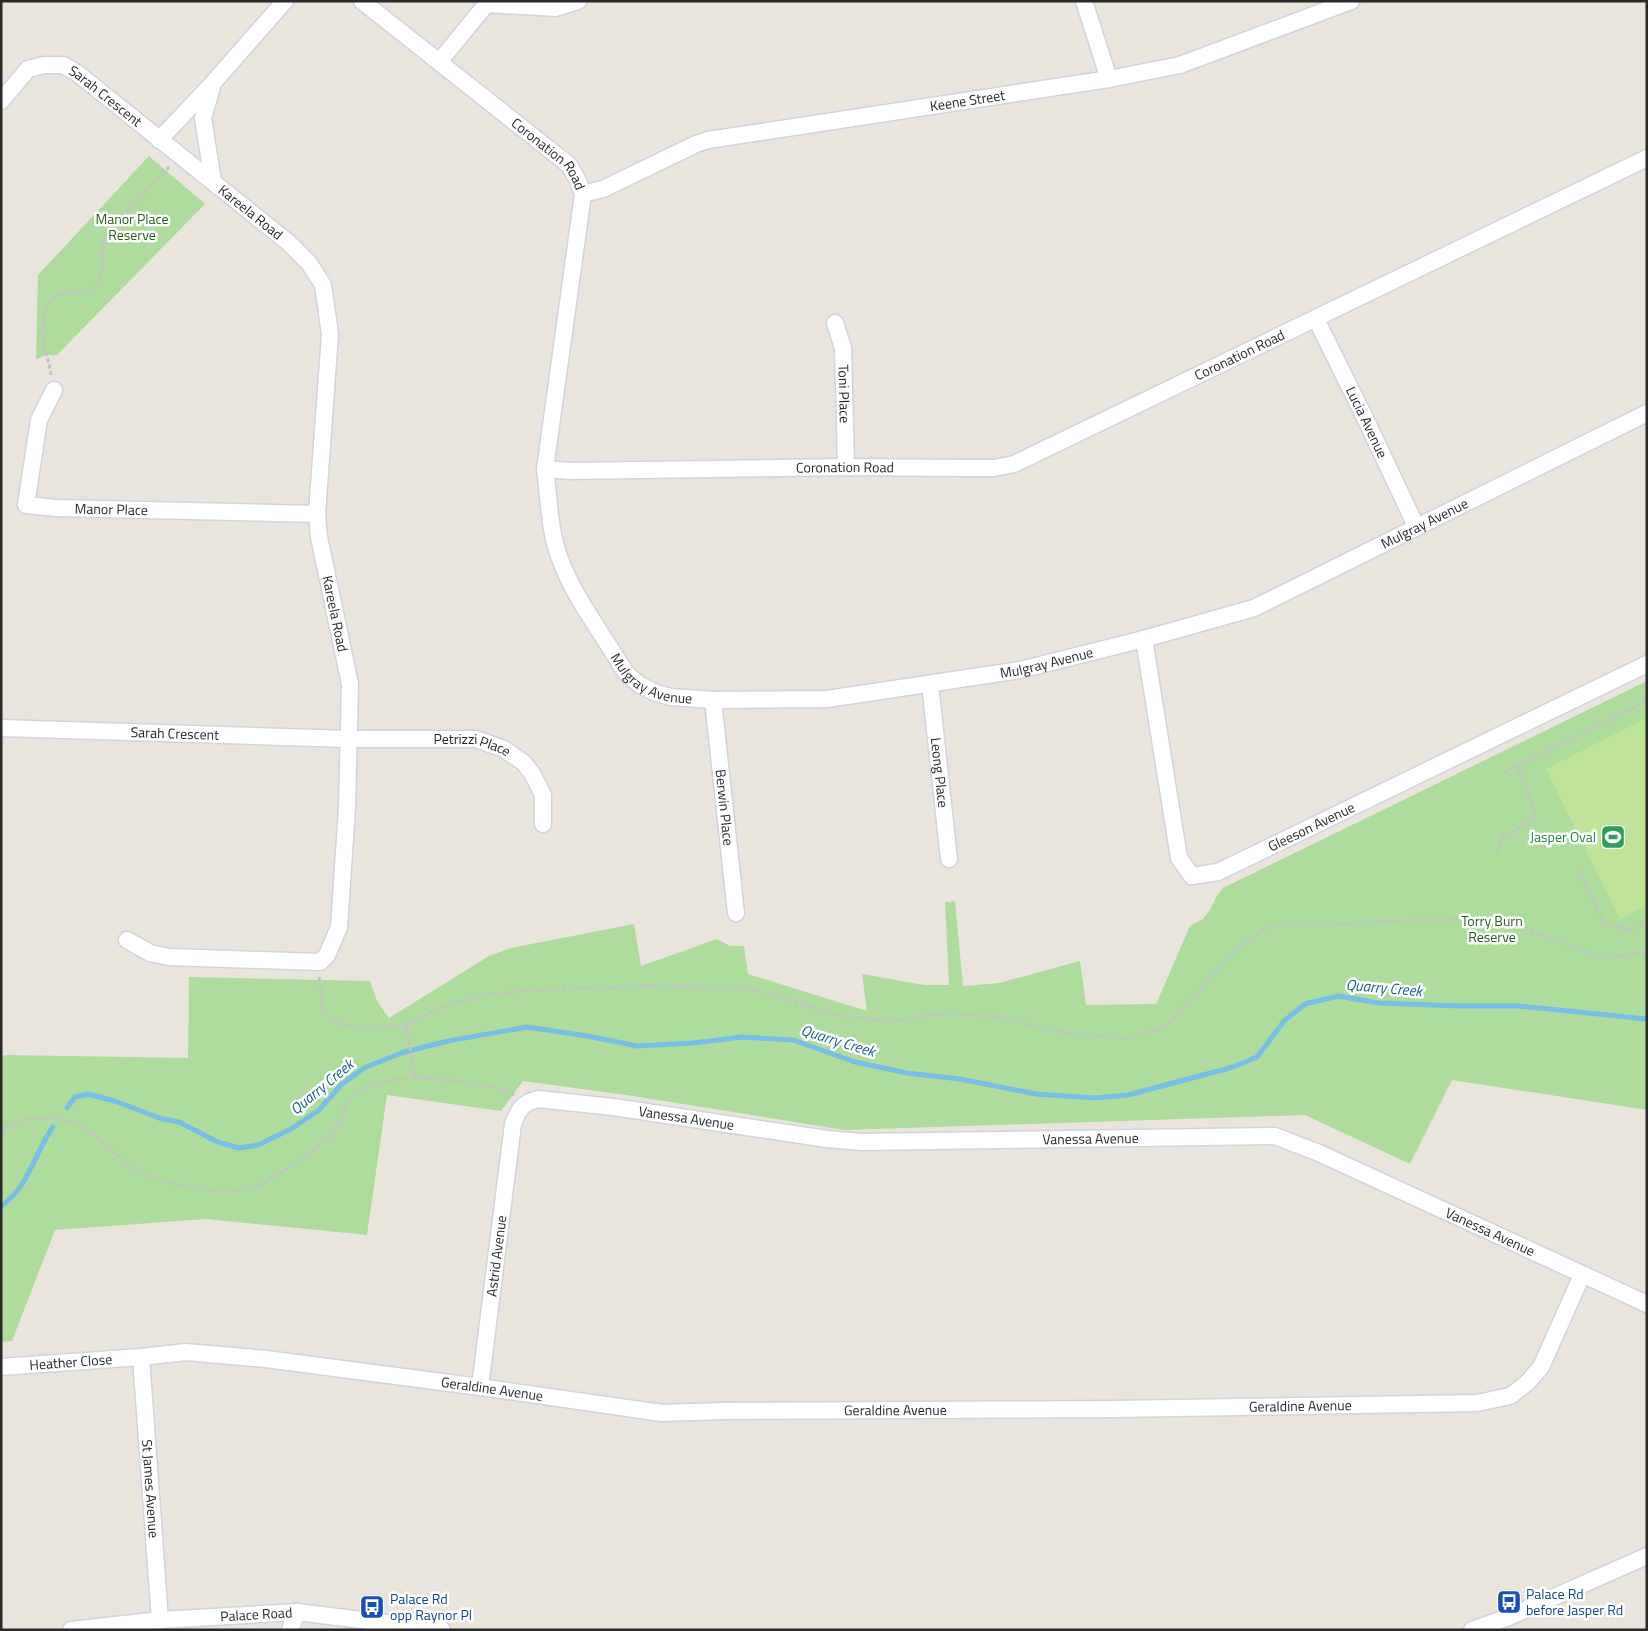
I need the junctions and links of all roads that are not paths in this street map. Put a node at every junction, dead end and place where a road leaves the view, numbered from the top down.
1 (285, 1) edge
2 (362, 1) edge
3 (578, 1) edge
4 (1084, 1) edge
5 (1350, 1) edge
6 (487, 3) edge
7 (439, 62) junction
8 (1109, 78) junction
9 (212, 84) junction
10 (1, 100) edge
11 (160, 140) junction
12 (1647, 158) edge
13 (213, 181) junction
14 (583, 194) junction
15 (1316, 319) junction
16 (835, 323) dead end
17 (54, 390) road end
18 (1647, 413) edge
19 (846, 467) junction
20 (546, 469) junction
21 (317, 514) junction
22 (1416, 526) junction
23 (1144, 639) junction
24 (1647, 664) edge
25 (930, 684) junction
26 (713, 700) junction
27 (1, 728) edge
28 (349, 739) junction
29 (544, 824) dead end
30 (949, 859) dead end
31 (736, 913) dead end
32 (128, 940) dead end
33 (528, 1102) joint
34 (1582, 1274) junction
35 (1647, 1304) edge
36 (141, 1358) junction
37 (1, 1367) edge
38 (480, 1387) junction
39 (1647, 1556) edge
40 (297, 1612) junction
41 (160, 1620) junction
42 (71, 1630) edge
43 (290, 1630) edge
44 (442, 1630) edge
45 (1472, 1630) edge

1 - 9 street
2 - 7 street, Coronation Road
3 - 6 street
4 - 8 street
5 - 8 street, Keene Street
6 - 7 street
7 - 14 street, Coronation Road
8 - 14 street, Keene Street
9 - 11 street
9 - 13 street
10 - 11 street, Sarah Crescent
11 - 13 street, Kareela Road
12 - 15 street, Coronation Road
13 - 21 street, Kareela Road
14 - 20 street, Coronation Road
15 - 19 street, Coronation Road
15 - 22 street, Lucia Avenue
16 - 19 street, Toni Place
17 - 21 street, Manor Place
18 - 22 street, Mulgray Avenue
19 - 20 street, Coronation Road
20 - 26 street, Mulgray Avenue
21 - 28 street, Kareela Road
22 - 23 street, Mulgray Avenue
23 - 24 street, Gleeson Avenue
23 - 25 street, Mulgray Avenue
25 - 26 street, Mulgray Avenue
25 - 30 street, Leong Place
26 - 31 street, Berwin Place
27 - 28 street, Sarah Crescent
28 - 29 street, Petrizzi Place
28 - 32 street, Kareela Road
33 - 34 street, Vanessa Avenue
33 - 38 street, Astrid Avenue
34 - 35 street, Vanessa Avenue
34 - 38 street, Geraldine Avenue
36 - 37 street, Heather Close
36 - 38 street, Geraldine Avenue
36 - 41 street, St James Avenue
39 - 45 street
40 - 41 street, Palace Road
40 - 43 street
40 - 44 street, Palace Road
41 - 42 street, Palace Road

